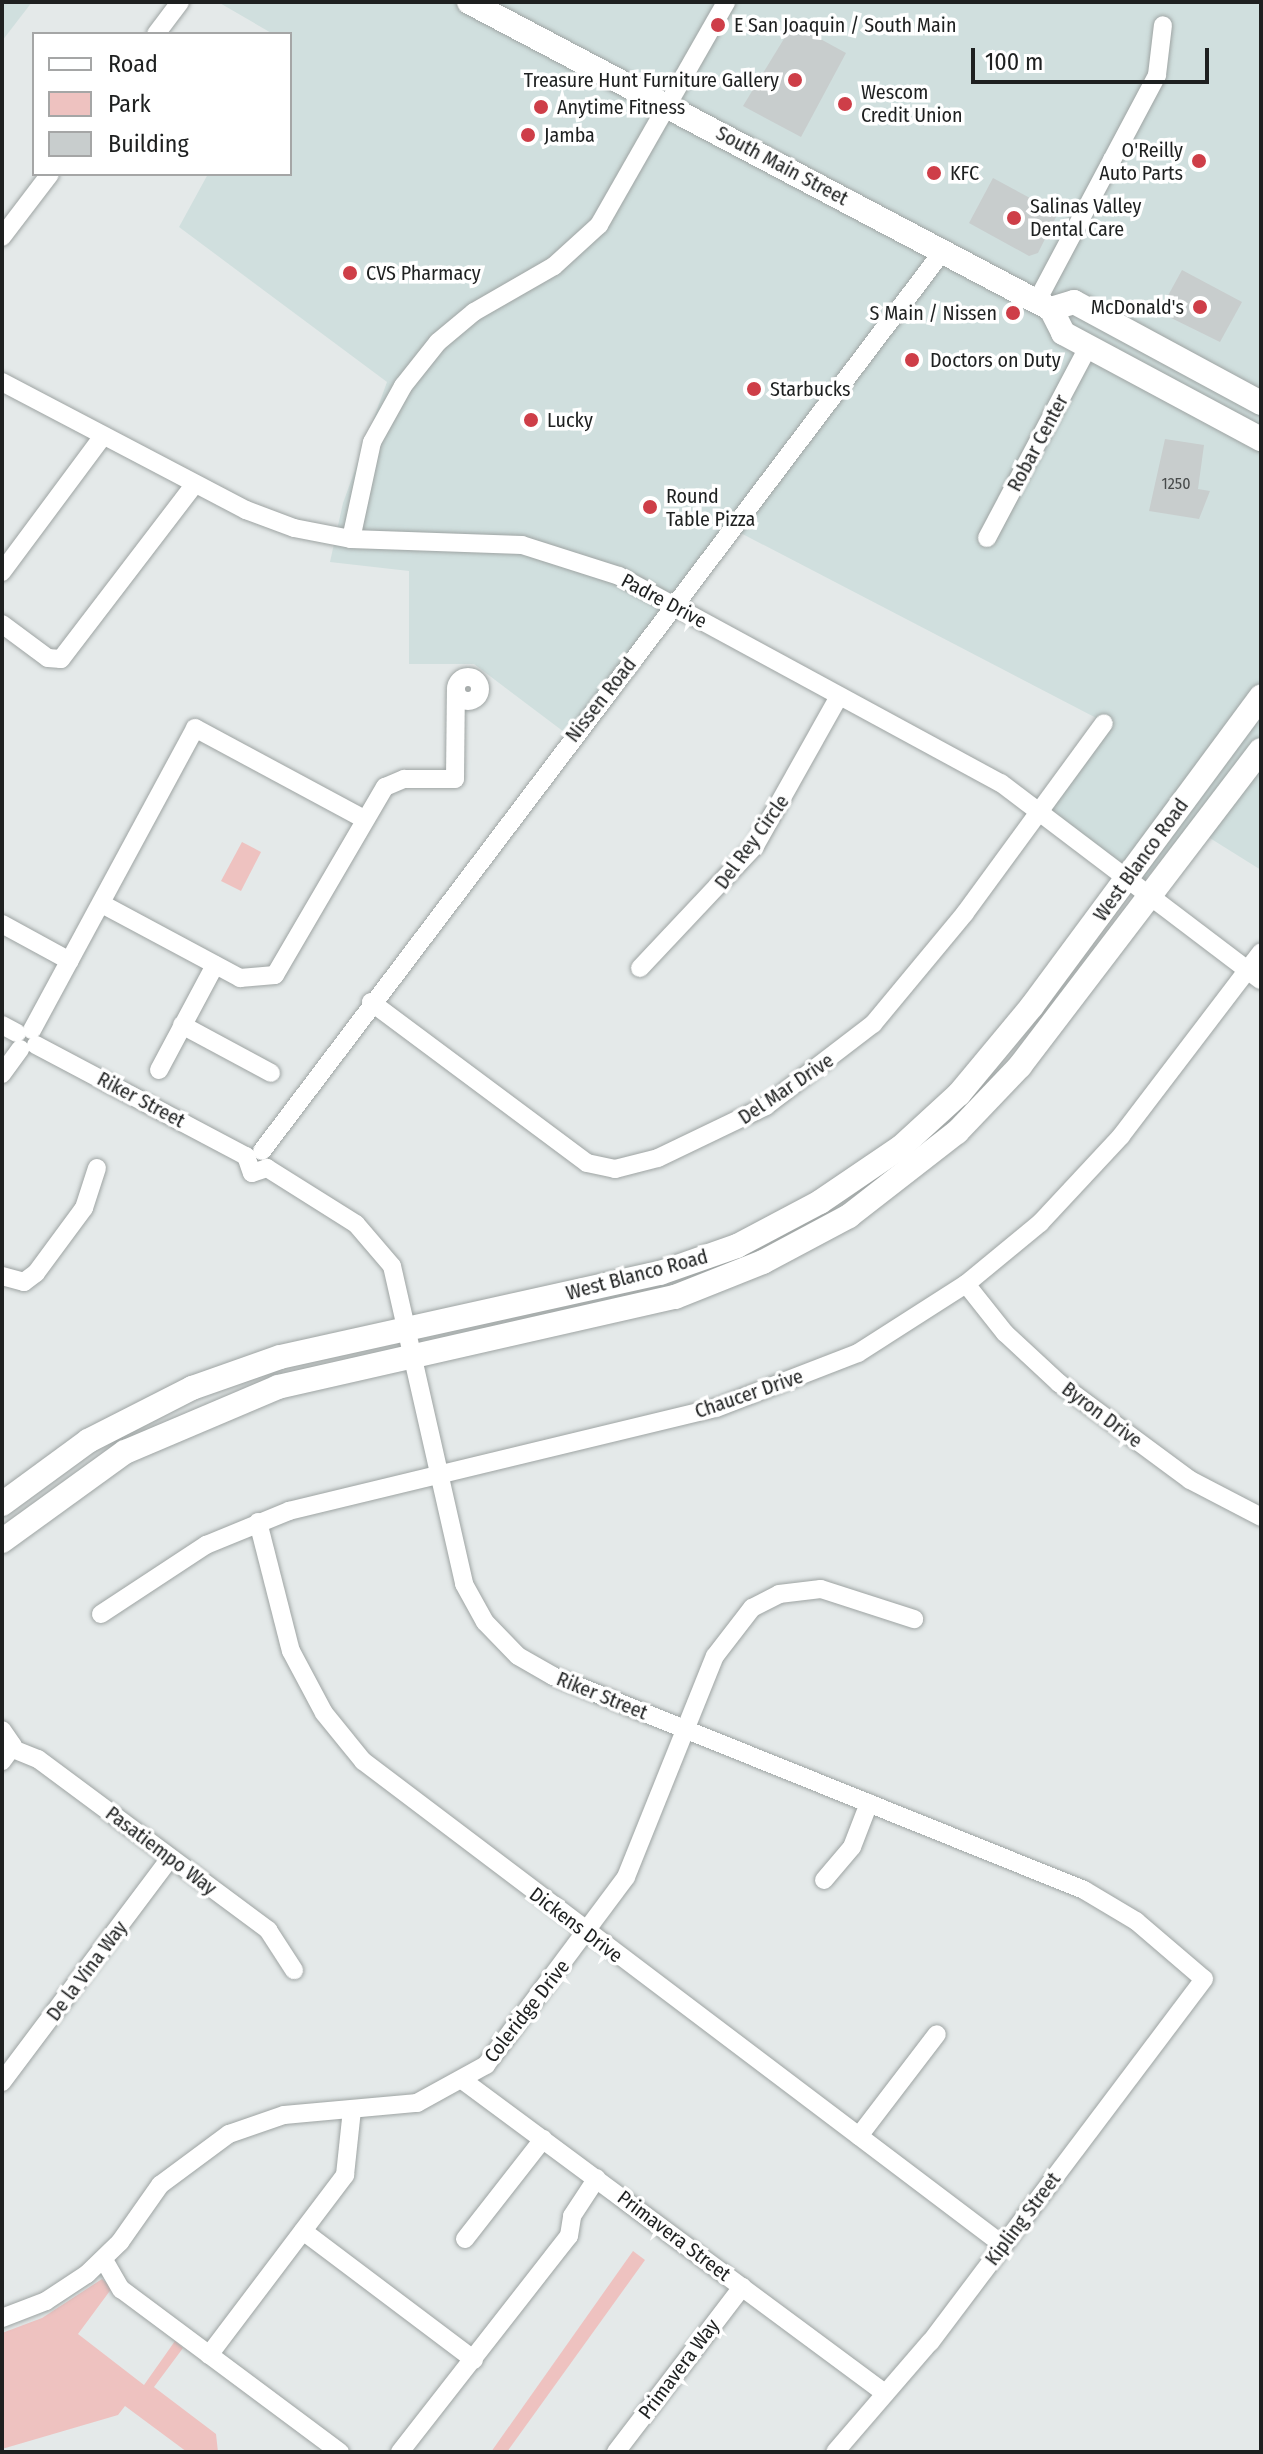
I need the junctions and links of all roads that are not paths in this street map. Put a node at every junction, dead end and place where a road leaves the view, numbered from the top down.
1 (180, 2) edge
2 (469, 2) edge
3 (726, 2) edge
4 (1163, 25) dead end
5 (158, 32) edge
6 (670, 107) junction
7 (48, 176) edge
8 (2, 237) edge
9 (943, 251) junction
10 (1044, 305) junction
11 (1088, 347) junction
12 (2, 382) edge
13 (1261, 403) edge
14 (103, 436) junction
15 (1261, 439) edge
16 (195, 484) junction
17 (987, 538) dead end
18 (351, 539) junction
19 (2, 572) edge
20 (674, 606) junction
21 (2, 624) edge
22 (456, 689) dead end
23 (1261, 697) edge
24 (838, 698) junction
25 (1104, 723) dead end
26 (1261, 750) edge
27 (1040, 811) junction
28 (364, 819) junction
29 (1129, 878) junction
30 (1151, 895) junction
31 (102, 904) junction
32 (2, 924) edge
33 (1261, 952) edge
34 (70, 961) junction
35 (215, 965) junction
36 (640, 968) dead end
37 (1254, 975) edge
38 (371, 1002) junction
39 (182, 1025) junction
40 (21, 1036) edge
41 (159, 1070) dead end
42 (271, 1073) dead end
43 (2, 1074) edge
44 (259, 1158) junction
45 (97, 1168) dead end
46 (2, 1276) edge
47 (966, 1284) junction
48 (409, 1329) junction
49 (415, 1357) junction
50 (442, 1476) junction
51 (2, 1504) edge
52 (1261, 1517) edge
53 (258, 1522) junction
54 (2, 1541) edge
55 (101, 1614) dead end
56 (914, 1619) dead end
57 (2, 1730) edge
58 (685, 1730) junction
59 (7, 1755) edge
60 (869, 1803) junction
61 (170, 1858) junction
62 (824, 1880) dead end
63 (588, 1934) junction
64 (294, 1970) dead end
65 (1204, 1979) joint
66 (937, 2034) dead end
67 (2, 2082) edge
68 (465, 2082) junction
69 (352, 2110) junction
70 (859, 2136) junction
71 (543, 2139) junction
72 (597, 2178) junction
73 (303, 2231) junction
74 (465, 2239) dead end
75 (1003, 2245) junction
76 (104, 2260) junction
77 (742, 2287) junction
78 (2, 2318) edge
79 (209, 2355) junction
80 (474, 2360) junction
81 (882, 2391) junction
82 (340, 2452) edge
83 (400, 2452) edge
84 (616, 2452) edge
85 (835, 2452) edge

1 - 5 street
2 - 6 main road, South Main Street
3 - 6 street
4 - 10 street
6 - 9 main road, South Main Street
6 - 18 street
7 - 8 street
9 - 10 main road, South Main Street
9 - 20 street, Nissen Road
10 - 11 main road, South Main Street
10 - 13 main road, South Main Street
11 - 15 main road, South Main Street
11 - 17 street, Robar Center
12 - 14 street, Padre Drive
14 - 16 street, Padre Drive
14 - 19 street
16 - 18 street, Padre Drive
16 - 21 street
18 - 20 street, Padre Drive
20 - 24 street, Padre Drive
20 - 38 street, Nissen Road
22 - 28 street
23 - 29 main road, West Blanco Road
24 - 27 street, Padre Drive
24 - 36 street, Del Rey Circle
25 - 27 street, Del Mar Drive
26 - 30 main road, West Blanco Road
27 - 29 street, Padre Drive
27 - 38 street, Del Mar Drive
28 - 31 street
28 - 35 street
29 - 30 street, Padre Drive
29 - 48 main road, West Blanco Road
30 - 37 street, Padre Drive
30 - 49 main road, West Blanco Road
31 - 34 street
31 - 35 street
32 - 34 street
33 - 37 street, Chaucer Drive
34 - 40 street
35 - 39 street
37 - 47 street, Chaucer Drive
38 - 44 street, Nissen Road
39 - 41 street
39 - 42 street
40 - 43 street
40 - 44 street, Riker Street
44 - 48 street, Riker Street
45 - 46 street
47 - 50 street, Chaucer Drive
47 - 52 street, Byron Drive
48 - 49 street, Riker Street
48 - 51 main road, West Blanco Road
49 - 50 street, Riker Street
49 - 54 main road, West Blanco Road
50 - 53 street, Chaucer Drive
50 - 58 street, Riker Street
53 - 55 street, Chaucer Drive
53 - 63 street, Dickens Drive
56 - 58 street, Coleridge Drive
57 - 59 street
58 - 60 street, Riker Street
58 - 63 street, Coleridge Drive
59 - 61 street, Pasatiempo Way
60 - 62 street
60 - 65 street, Riker Street
61 - 64 street, Pasatiempo Way
61 - 67 street, De la Vina Way
63 - 68 street, Coleridge Drive
63 - 70 street, Dickens Drive
65 - 75 street, Kipling Street
66 - 70 street
68 - 69 street, Coleridge Drive
68 - 71 street, Primavera Street
69 - 73 street
69 - 76 street, Coleridge Drive
70 - 75 street, Dickens Drive
71 - 72 street, Primavera Street
71 - 74 street
72 - 77 street, Primavera Street
72 - 80 street
73 - 79 street
73 - 80 street
75 - 81 street, Kipling Street
76 - 78 street, Coleridge Drive
76 - 79 street
77 - 81 street, Primavera Street
77 - 84 street, Primavera Way
79 - 82 street
80 - 83 street
81 - 85 street, Kipling Street

